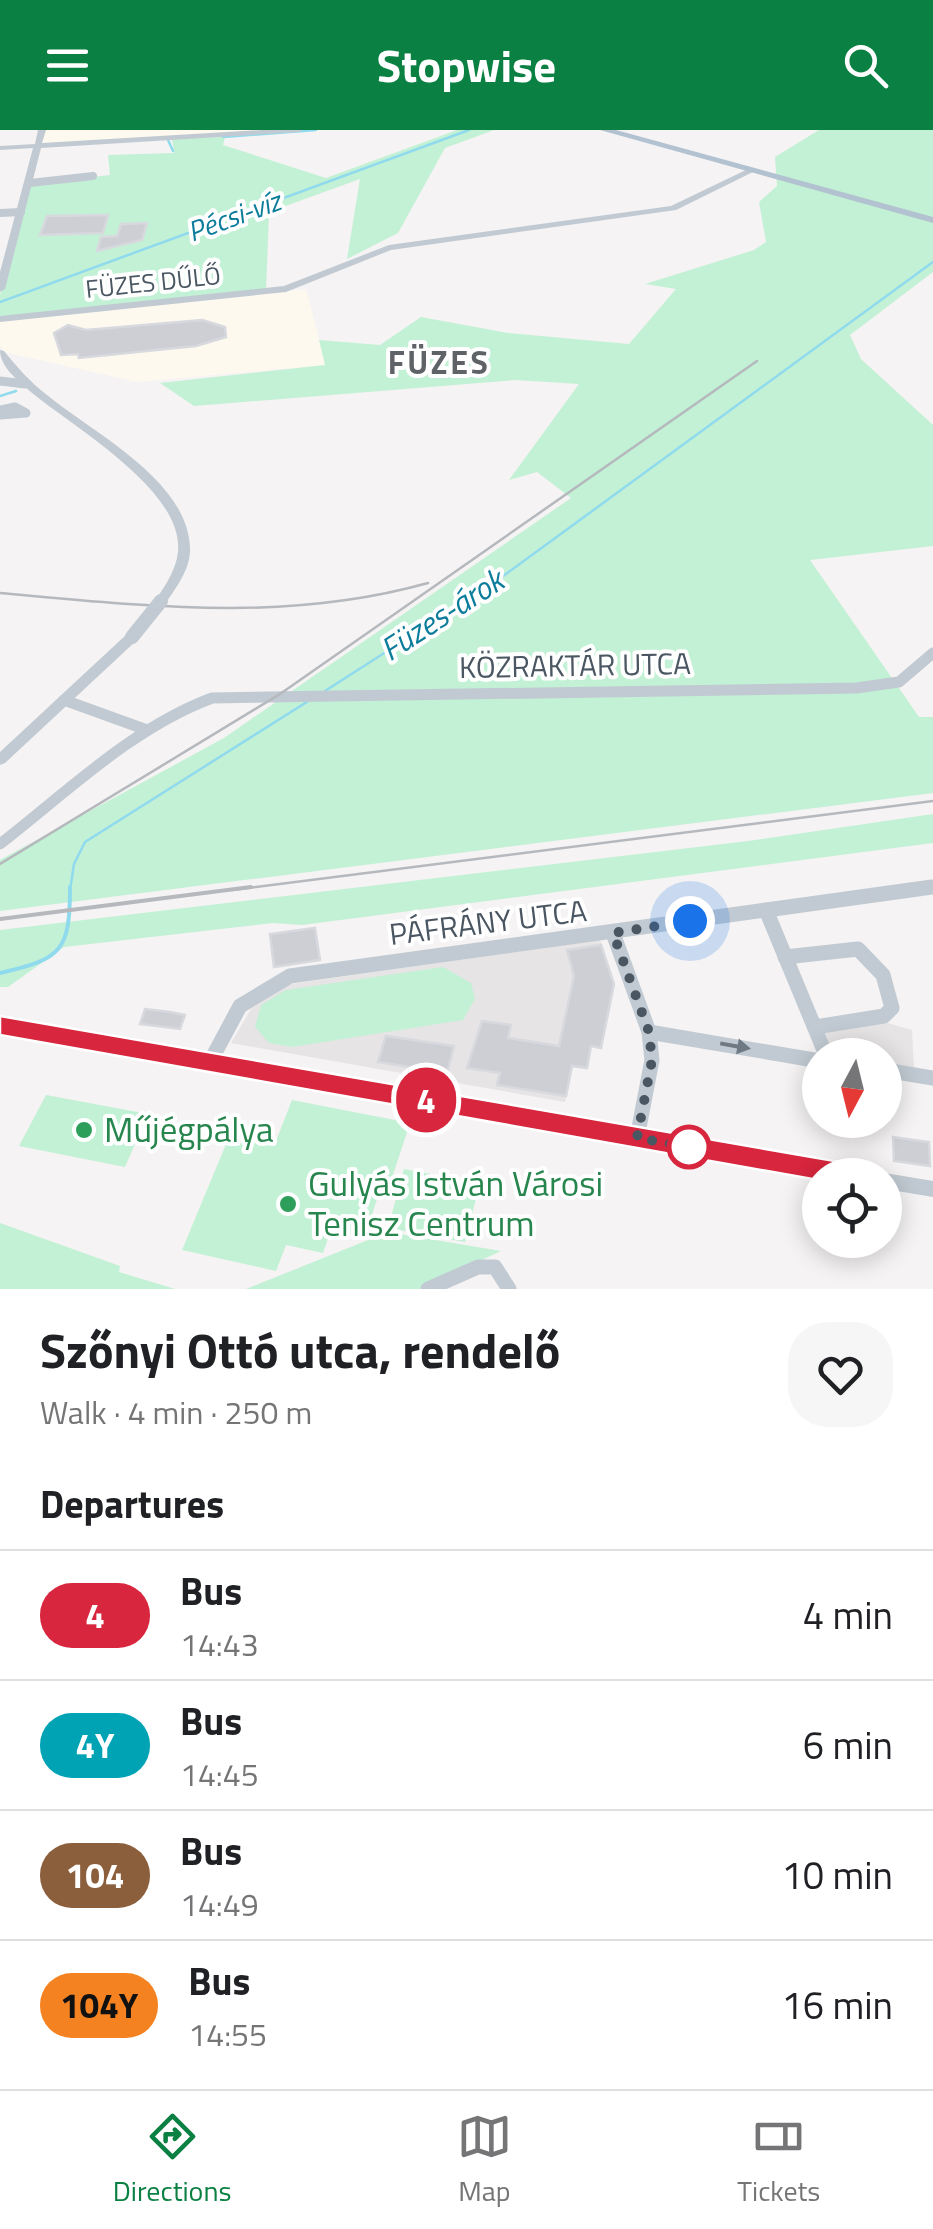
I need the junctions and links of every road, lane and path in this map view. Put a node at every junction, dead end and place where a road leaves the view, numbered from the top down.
1 (299, 130) edge
2 (606, 130) edge
3 (39, 141) edge
4 (67, 143) junction
5 (14, 146) junction
6 (0, 148) edge
7 (726, 164) junction
8 (750, 170) junction
9 (94, 176) dead end
10 (781, 179) junction
11 (734, 180) junction
12 (30, 183) junction
13 (21, 212) junction
14 (0, 213) edge
15 (933, 220) edge
16 (0, 288) edge
17 (4, 317) edge
18 (0, 327) edge
19 (1, 357) edge
20 (4, 376) edge
21 (25, 384) joint
22 (933, 653) edge
23 (64, 700) junction
24 (146, 730) junction
25 (0, 760) edge
26 (0, 844) edge
27 (933, 888) edge
28 (766, 910) junction
29 (613, 933) junction
30 (785, 956) junction
31 (0, 1026) edge
32 (814, 1027) junction
33 (649, 1032) junction
34 (819, 1038) edge
35 (802, 1058) edge
36 (210, 1062) junction
37 (902, 1073) edge
38 (933, 1078) edge
39 (637, 1138) junction
40 (802, 1166) edge
41 (902, 1184) edge
42 (933, 1189) edge
43 (428, 1289) edge
44 (509, 1289) edge

1 - 4 street
2 - 7 main road
3 - 4 street
3 - 4 street
3 - 5 street
3 - 5 street
3 - 12 street
5 - 6 street
7 - 8 main road
7 - 11 main road
8 - 10 main road
8 - 11 street, FÜZES DŰLŐ
9 - 12 street
10 - 11 main road
10 - 15 main road
11 - 17 street, FÜZES DŰLŐ
12 - 13 street
13 - 14 street
13 - 16 street
17 - 18 street
19 - 20 street
20 - 21 street
21 - 23 street, bridge
22 - 24 street, KÖZRAKTÁR UTCA
23 - 24 street
23 - 25 street
24 - 26 street, KÖZRAKTÁR UTCA
27 - 28 street, PÁFRÁNY UTCA
28 - 29 street, PÁFRÁNY UTCA
28 - 30 street
29 - 33 street
29 - 36 street, PÁFRÁNY UTCA
30 - 32 street
30 - 32 street
31 - 36 street
32 - 34 street
33 -> 35 street
33 - 39 street
36 - 39 street
37 - 38 street
39 - 40 street
41 - 42 street
43 - 44 street

